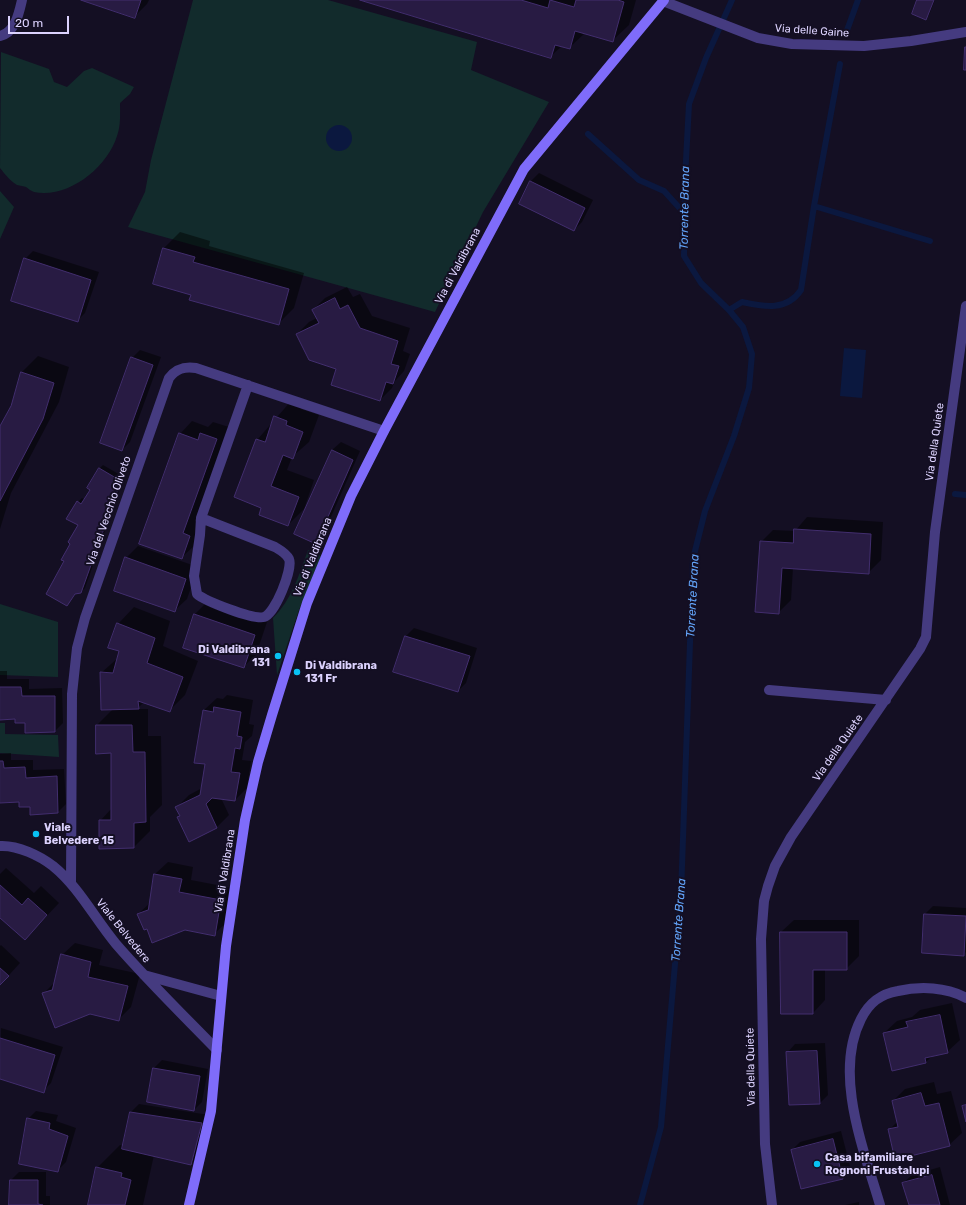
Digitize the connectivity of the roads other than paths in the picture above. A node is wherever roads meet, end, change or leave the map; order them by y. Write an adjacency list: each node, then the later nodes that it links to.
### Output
1 (22, 0): 4 (street)
2 (664, 0): 3 (street, Via delle Gaine); 7 (street, Via di Valdibrana)
3 (966, 32)
4 (0, 36)
5 (966, 306): 10 (street, Via della Quiete)
6 (248, 385): 7 (street, Via del Vecchio Oliveto); 8 (street); 12 (street, Via del Vecchio Oliveto)
7 (384, 431): 14 (street, Via di Valdibrana)
8 (201, 518): 8 (street)
9 (769, 690): 10 (street)
10 (886, 700): 18 (street, Via della Quiete)
11 (0, 846): 12 (street, Viale Belvedere)
12 (71, 883): 13 (street, Viale Belvedere)
13 (144, 975): 14 (street); 16 (street, Viale Belvedere)
14 (221, 996): 16 (street, Via di Valdibrana)
15 (966, 998): 19 (street)
16 (217, 1050): 17 (street, Via di Valdibrana)
17 (189, 1205)
18 (772, 1205)
19 (880, 1205)

